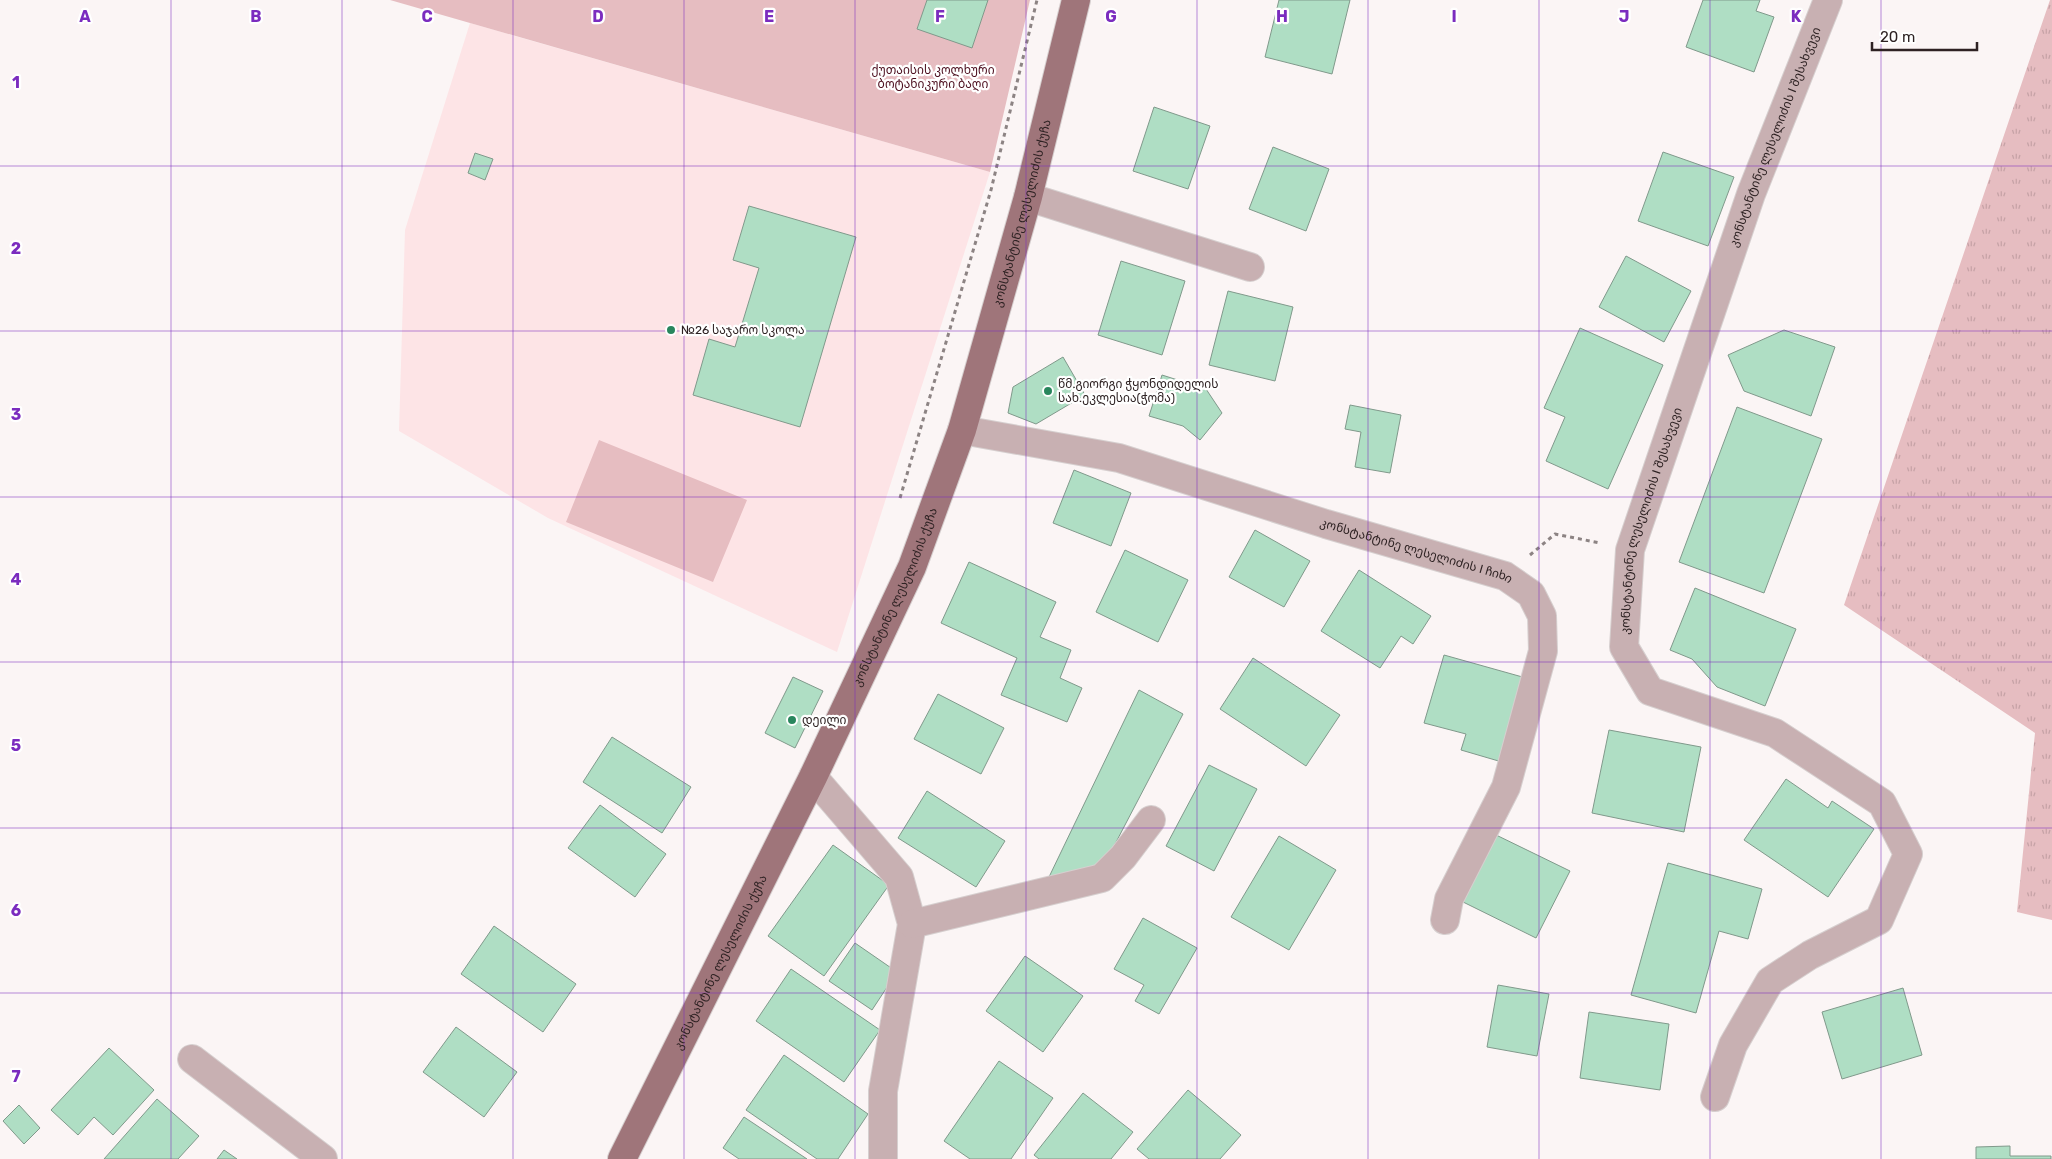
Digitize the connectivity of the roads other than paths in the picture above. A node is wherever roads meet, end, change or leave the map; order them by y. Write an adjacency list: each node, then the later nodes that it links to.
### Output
1 (1076, 0): 3 (main road, კონსტანტინე ლესელიძის ქუჩა)
2 (1828, 0): 11 (street, კონსტანტინე ლესელიძის I შესახვევი)
3 (1028, 197): 4 (street); 5 (main road, კონსტანტინე ლესელიძის ქუჩა)
4 (1250, 267)
5 (962, 430): 6 (main road, კონსტანტინე ლესელიძის ქუჩა); 8 (street, კონსტანტინე ლესელიძის I ჩიხი)
6 (812, 777): 9 (street); 13 (main road, კონსტანტინე ლესელიძის ქუჩა)
7 (1151, 820): 9 (street)
8 (1445, 920)
9 (912, 924): 14 (street)
10 (192, 1059): 12 (street)
11 (1715, 1098)
12 (323, 1159)
13 (622, 1159)
14 (883, 1159)

